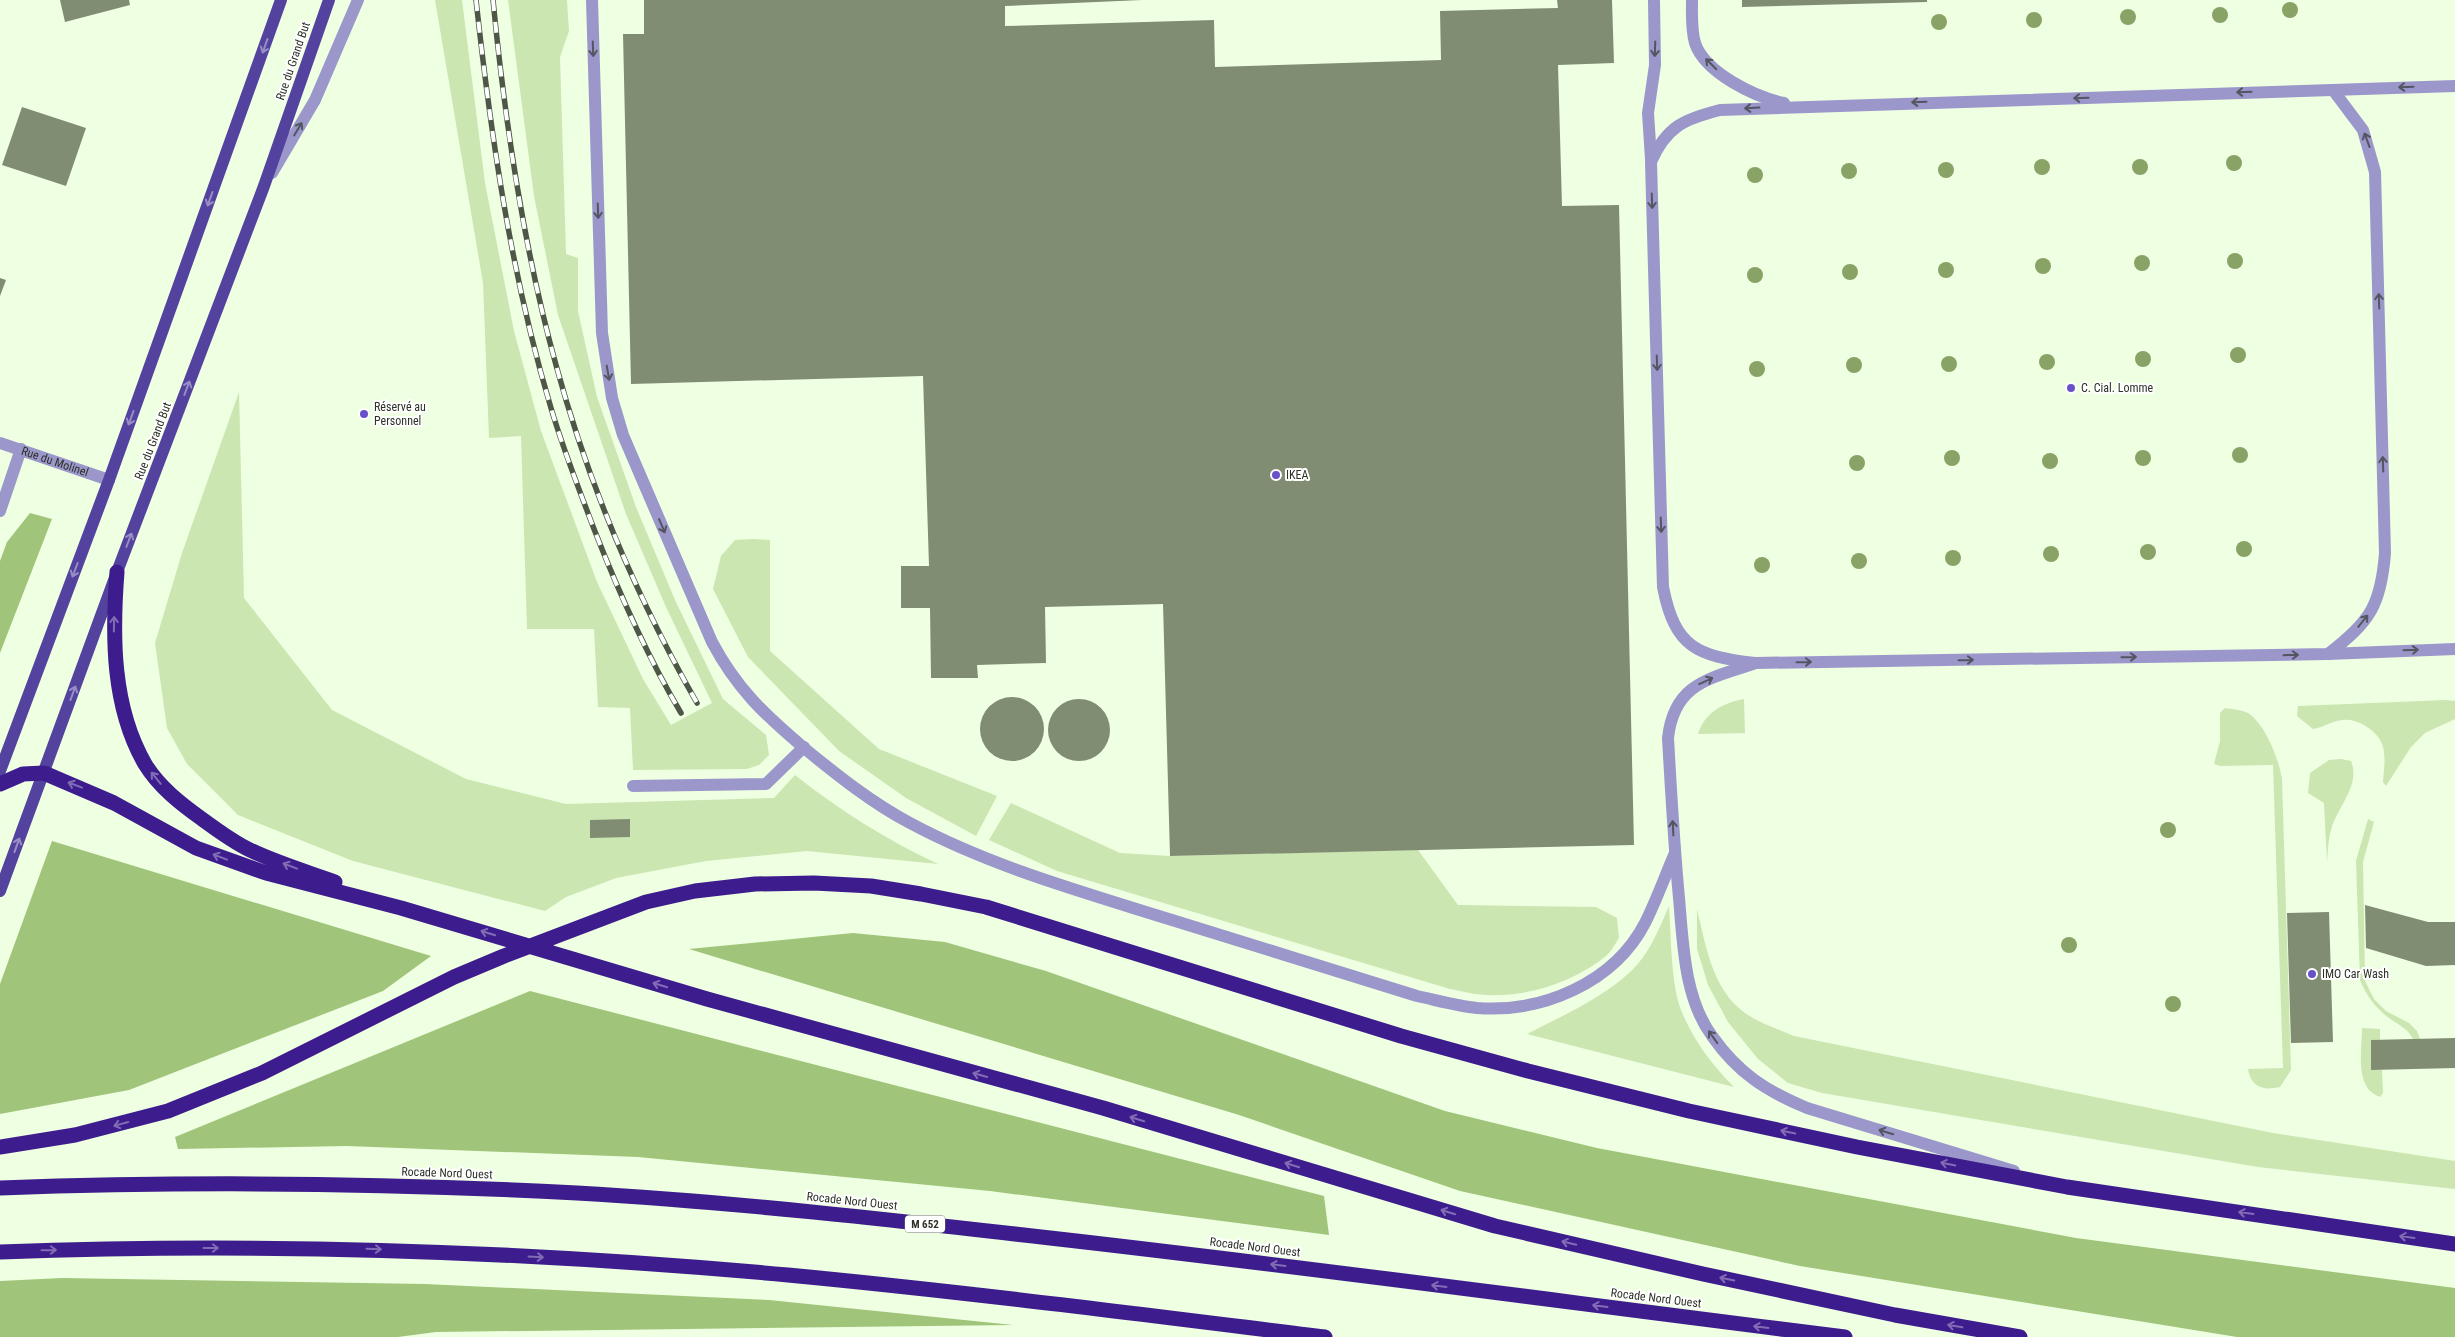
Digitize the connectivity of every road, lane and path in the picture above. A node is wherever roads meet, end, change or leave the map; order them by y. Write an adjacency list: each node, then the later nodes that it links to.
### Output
1 (281, 0): 14 (main road, one-way to 14)
2 (329, 0): 11 (main road, Rue du Grand But)
3 (358, 0): 11 (street, one-way to 3)
4 (592, 0): 20 (street, one-way to 20)
5 (1654, 0): 10 (street, one-way to 10)
6 (1692, 0): 9 (street, one-way to 6)
7 (2455, 86): 8 (street, one-way to 8)
8 (2332, 90): 9 (street, one-way to 9); 18 (street, one-way to 8)
9 (1801, 106): 10 (street, one-way to 10)
10 (1651, 162): 19 (street, one-way to 19)
11 (264, 186): 16 (main road, Rue du Grand But, one-way to 11)
12 (0, 443): 13 (street, Rue du Molinel)
13 (21, 449): 14 (street, Rue du Molinel); 15 (street)
14 (109, 480): 21 (main road, one-way to 21)
15 (0, 511)
16 (117, 572): 22 (main road, Rue du Grand But, one-way to 16); 27 (highway, one-way to 16)
17 (2455, 648): 18 (street, one-way to 17)
18 (2328, 654): 19 (street, one-way to 18)
19 (1755, 663): 25 (street, one-way to 19)
20 (804, 747): 24 (street); 25 (street)
21 (0, 771)
22 (44, 773): 23 (highway); 26 (main road, Rue du Grand But, one-way to 22); 27 (highway, one-way to 22)
23 (0, 784)
24 (633, 786)
25 (1675, 853): 29 (street, one-way to 25)
26 (0, 891)
27 (402, 908): 35 (highway, one-way to 27)
28 (0, 1147): 29 (highway, one-way to 28)
29 (2067, 1187): 31 (highway, one-way to 29)
30 (0, 1188): 34 (highway, Rocade Nord Ouest / M 652, one-way to 30)
31 (2455, 1244)
32 (0, 1252): 33 (highway, one-way to 33)
33 (1325, 1337)
34 (1844, 1337)
35 (2020, 1337)

